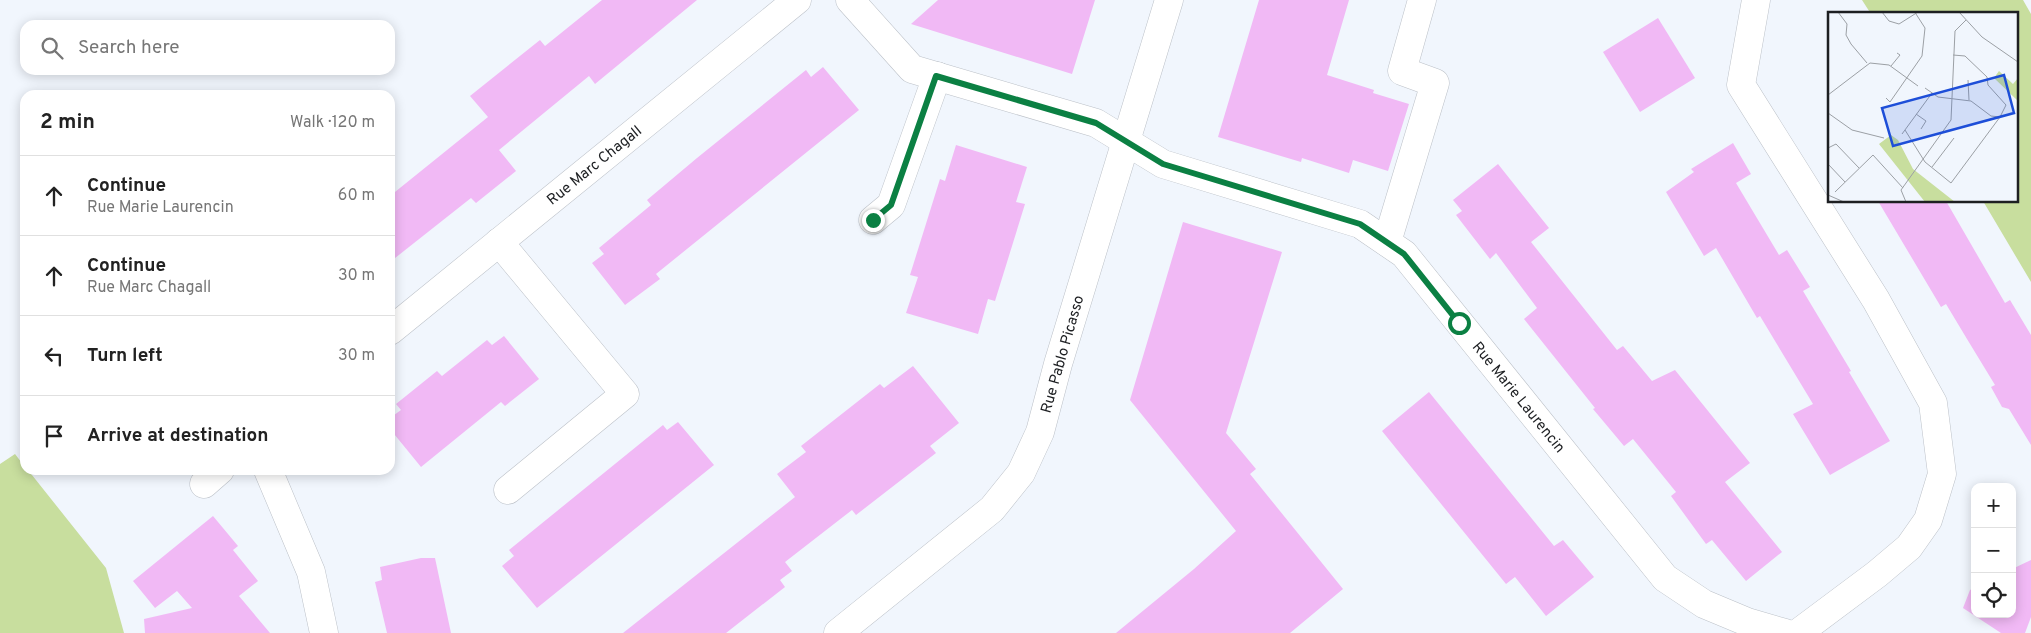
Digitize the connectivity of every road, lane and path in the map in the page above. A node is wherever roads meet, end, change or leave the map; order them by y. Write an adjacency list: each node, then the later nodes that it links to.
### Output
1 (797, 0): 9 (street, Rue Marc Chagall)
2 (850, 0): 6 (street)
3 (1169, 0): 7 (street, Rue Pablo Picasso)
4 (1422, 0): 10 (street)
5 (1756, 0): 17 (street)
6 (936, 76): 7 (street); 8 (street)
7 (1127, 142): 10 (street, Rue Marie Laurencin); 15 (street, Rue Pablo Picasso)
8 (873, 220)
9 (499, 242): 11 (street, Rue Marc Chagall); 13 (street)
10 (1387, 242): 16 (street, Rue Marie Laurencin)
11 (395, 327)
12 (270, 475): 14 (street)
13 (508, 490)
14 (324, 633)
15 (838, 633)
16 (1785, 633)
17 (1798, 633)

